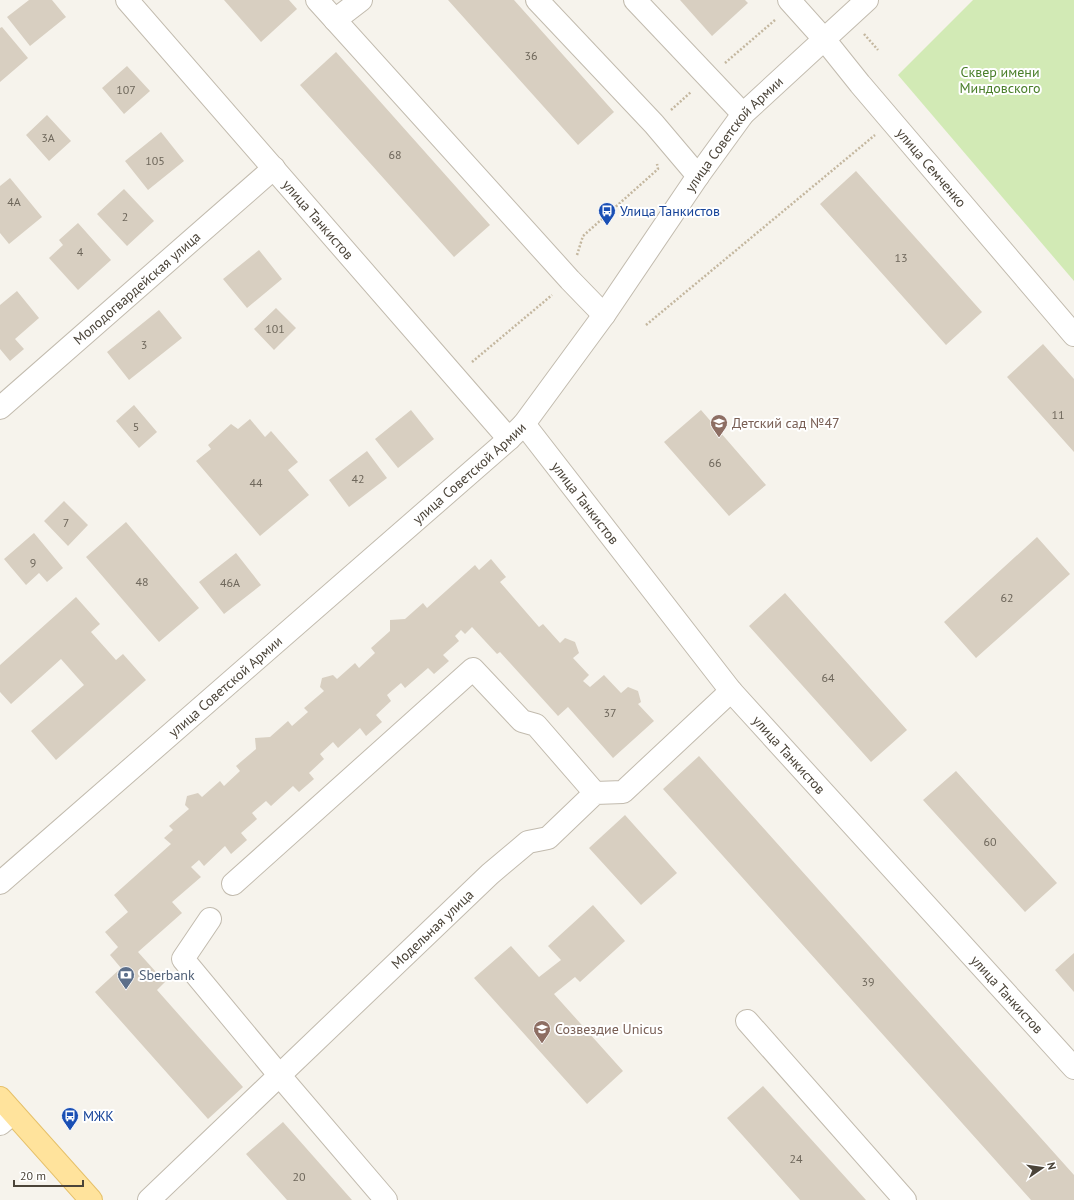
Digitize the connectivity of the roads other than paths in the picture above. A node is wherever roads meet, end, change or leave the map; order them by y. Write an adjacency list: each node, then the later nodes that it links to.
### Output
1 (127, 0): 11 (street, улица Танкистов)
2 (317, 0): 8 (street)
3 (361, 0): 8 (street)
4 (537, 0): 12 (street)
5 (635, 0): 10 (street)
6 (789, 0): 9 (street, улица Семченко)
7 (867, 0): 9 (street, улица Советской Армии)
8 (335, 20): 13 (street)
9 (824, 39): 10 (street, улица Советской Армии); 14 (street, улица Семченко)
10 (743, 114): 12 (street, улица Советской Армии)
11 (274, 168): 15 (street, Молодогвардейская улица); 17 (street, улица Танкистов)
12 (698, 176): 13 (street, улица Советской Армии)
13 (604, 315): 16 (street, улица Советской Армии)
14 (1074, 335)
15 (0, 408)
16 (524, 424): 17 (street, улица Советской Армии); 18 (street, улица Танкистов)
17 (509, 439): 20 (street, улица Советской Армии)
18 (731, 691): 19 (street); 24 (street, улица Танкистов)
19 (595, 793): 21 (street); 25 (street, Модельная улица)
20 (0, 883)
21 (233, 884)
22 (210, 919): 25 (street)
23 (747, 1021): 30 (street)
24 (1074, 1068)
25 (280, 1076): 28 (street, Модельная улица); 29 (street)
26 (4, 1112): 27 (main road)
27 (91, 1200)
28 (149, 1200)
29 (386, 1200)
30 (905, 1200)

